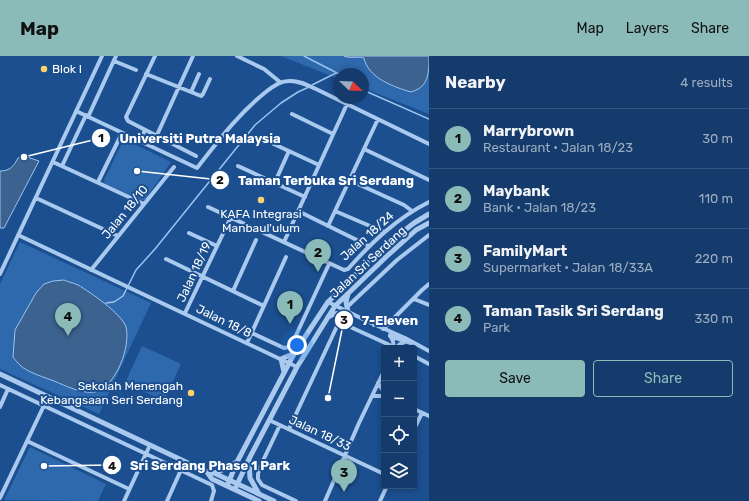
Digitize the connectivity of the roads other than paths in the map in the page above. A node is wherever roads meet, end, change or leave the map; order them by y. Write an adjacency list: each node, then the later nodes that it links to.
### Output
1 (102, 56): 16 (street)
2 (116, 56): 6 (street)
3 (155, 56): 8 (street)
4 (193, 56): 12 (street)
5 (238, 56): 11 (street)
6 (114, 61): 7 (street); 18 (street)
7 (136, 70)
8 (146, 74): 12 (street); 20 (street)
9 (199, 74): 13 (street)
10 (210, 78): 13 (street)
11 (280, 82): 14 (street); 25 (street)
12 (178, 88): 13 (street); 23 (street)
13 (191, 92)
14 (333, 97)
15 (347, 104): 19 (street); 22 (street)
16 (76, 111): 18 (street); 30 (street)
17 (292, 114): 22 (street)
18 (87, 116): 21 (street); 32 (street)
19 (378, 119): 26 (street); 27 (street)
20 (145, 130): 23 (street); 25 (street)
21 (122, 132): 25 (street); 37 (street)
22 (333, 134): 31 (street)
23 (157, 135): 29 (street)
24 (263, 140): 28 (street)
25 (140, 141)
26 (429, 144)
27 (364, 149): 35 (street); 36 (street)
28 (289, 151): 31 (street); 38 (street)
29 (196, 156)
30 (53, 162): 32 (street); 40 (street)
31 (319, 165): 39 (street)
32 (62, 166): 37 (street)
33 (238, 166): 38 (street)
34 (174, 167): 42 (street, Jalan 18/10)
35 (349, 180): 45 (street); 46 (street)
36 (429, 180)
37 (98, 182): 42 (street)
38 (275, 182): 39 (street)
39 (305, 196): 44 (street)
40 (36, 198): 53 (street); 55 (street)
41 (429, 202): 46 (street, Jalan 18/24)
42 (144, 204): 55 (street, Jalan 18/10)
43 (208, 207): 48 (street, Jalan 18/24)
44 (298, 211): 50 (street); 57 (street)
45 (335, 211): 50 (street); 51 (street)
46 (412, 211): 51 (street, Jalan 18/24)
47 (429, 214): 70 (street, Jalan Sri Serdang)
48 (231, 217): 57 (street, Jalan 18/24); 58 (street, Jalan 18/19)
49 (429, 223): 68 (street, Jalan Sri Serdang)
50 (328, 226): 59 (street)
51 (384, 232): 59 (street, Jalan 18/24)
52 (189, 233): 58 (street)
53 (18, 235): 63 (street, Jalan 18/8); 64 (street)
54 (429, 235): 74 (street)
55 (118, 236): 63 (street, Jalan 18/10)
56 (256, 240): 67 (street)
57 (284, 242): 62 (street, Jalan 18/24)
58 (217, 246): 65 (street, Jalan 18/19)
59 (369, 246): 62 (street, Jalan 18/24)
60 (286, 257): 71 (street)
61 (166, 259): 65 (street)
62 (329, 264): 81 (street)
63 (91, 270): 75 (street, Jalan 18/8)
64 (0, 274)
65 (202, 277): 67 (street); 75 (street, Jalan 18/19)
66 (429, 284): 69 (street)
67 (233, 291): 71 (street)
68 (348, 293): 72 (street, Jalan Sri Serdang); 74 (street)
69 (414, 299): 73 (street); 77 (street)
70 (328, 302): 72 (street); 91 (street, Jalan Sri Serdang)
71 (264, 306): 81 (street)
72 (335, 306): 74 (street); 76 (street, Jalan Sri Serdang)
73 (429, 306)
74 (347, 310): 76 (street); 78 (street)
75 (185, 313): 85 (street, Jalan 18/8)
76 (328, 317): 96 (street, Jalan Sri Serdang)
77 (390, 322): 78 (street); 79 (street); 82 (street)
78 (374, 325): 79 (street)
79 (383, 329): 80 (street)
80 (388, 331): 82 (street); 83 (street)
81 (252, 333): 85 (street)
82 (397, 334): 86 (street)
83 (390, 336): 84 (street); 88 (street)
84 (405, 342): 86 (street); 89 (street)
85 (247, 343): 93 (street, Jalan 18/8)
86 (414, 343): 90 (street)
87 (388, 345): 115 (street)
88 (393, 345)
89 (398, 345)
90 (429, 351)
91 (295, 352): 93 (street); 94 (street, Jalan Sri Serdang)
92 (417, 358): 95 (street)
93 (281, 359): 94 (street, Jalan 18/8); 97 (street)
94 (290, 363): 96 (street, Jalan 18/8); 97 (street, Jalan Sri Serdang)
95 (429, 364)
96 (297, 367): 112 (street, Jalan Sri Serdang)
97 (284, 373): 121 (street, Jalan Sri Serdang)
98 (0, 374): 106 (street)
99 (381, 377): 100 (street)
100 (378, 383): 102 (street); 104 (street)
101 (0, 385): 103 (street)
102 (381, 388)
103 (8, 389): 107 (street); 108 (street)
104 (372, 396): 105 (street); 119 (street)
105 (381, 396)
106 (48, 397): 107 (street); 117 (street)
107 (44, 406): 116 (street); 118 (street)
108 (0, 407)
109 (417, 410): 110 (street)
110 (422, 413): 111 (street); 113 (street)
111 (429, 416)
112 (269, 420): 114 (street, Jalan 18/33); 120 (street, Jalan Sri Serdang)
113 (417, 423)
114 (280, 425): 115 (street, Jalan 18/33); 139 (street)
115 (289, 429): 119 (street, Jalan 18/33)
116 (27, 442): 129 (street); 133 (street)
117 (150, 445): 118 (street); 123 (street)
118 (146, 453): 122 (street); 129 (street)
119 (344, 455): 125 (street, Jalan 18/33); 140 (street)
120 (249, 459): 127 (street, Jalan Sri Serdang); 132 (street)
121 (237, 462): 124 (street); 126 (street, Jalan Sri Serdang)
122 (180, 470): 135 (street); 136 (street)
123 (207, 472): 124 (street); 128 (street)
124 (214, 473): 126 (street)
125 (381, 473)
126 (229, 480): 127 (street); 128 (street, Jalan Sri Serdang)
127 (237, 484): 130 (street, Jalan Sri Serdang); 132 (street)
128 (227, 486): 130 (street)
129 (129, 489): 134 (street)
130 (234, 489): 137 (street)
131 (386, 489): 141 (street)
132 (259, 494): 138 (street)
133 (0, 498)
134 (124, 501)
135 (167, 501)
136 (211, 501)
137 (259, 501)
138 (274, 501)
139 (296, 501)
140 (325, 501)
141 (380, 501)

